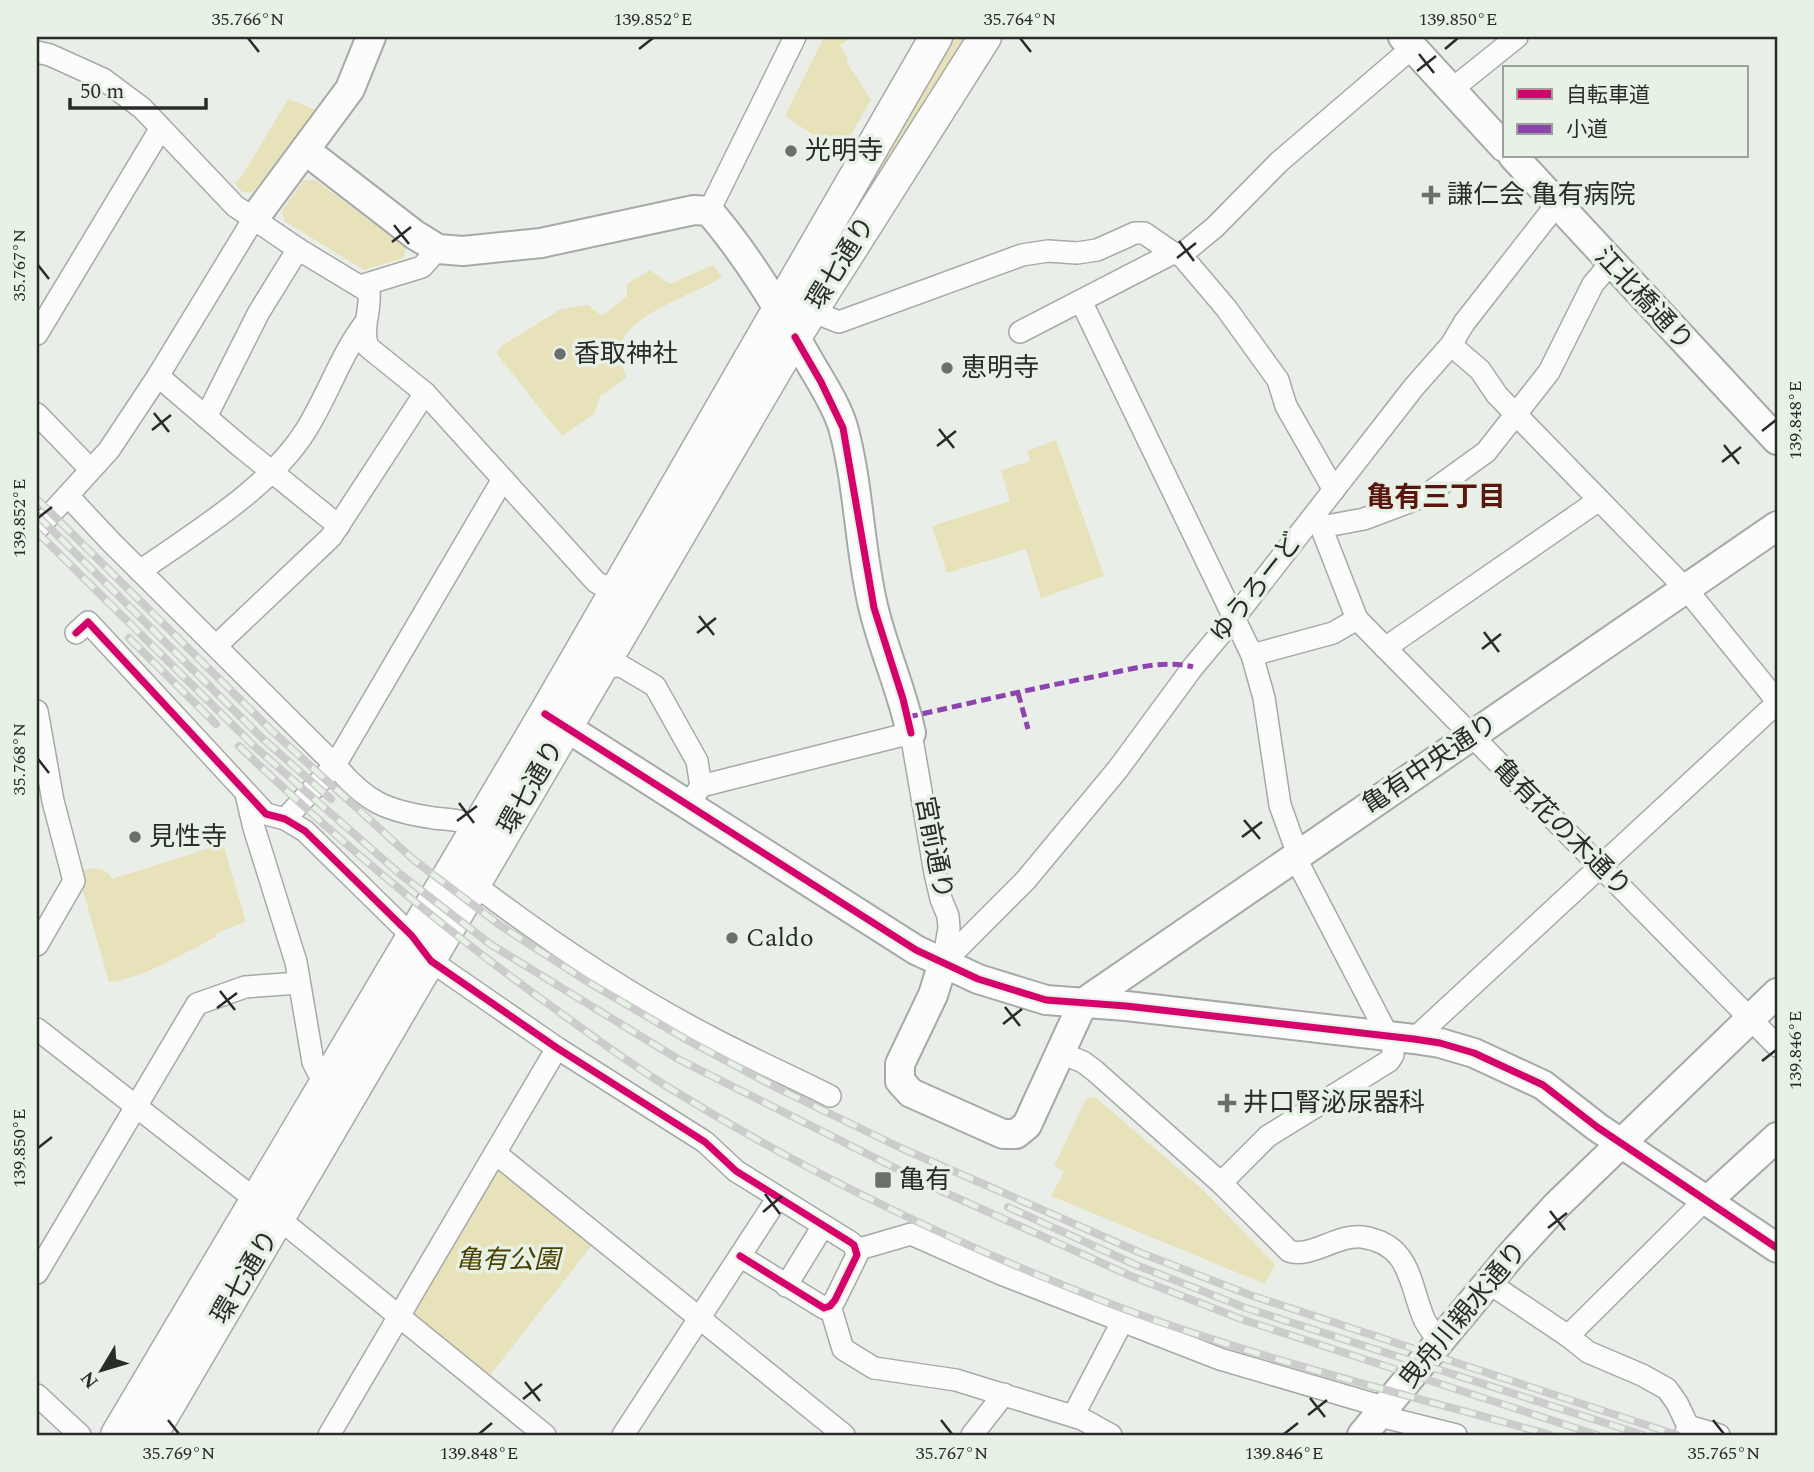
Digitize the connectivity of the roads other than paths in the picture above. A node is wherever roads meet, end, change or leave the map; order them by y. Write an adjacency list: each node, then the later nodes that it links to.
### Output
1 (371, 37): 11 (street)
2 (795, 37): 14 (street)
3 (936, 37): 22 (main road, 環七通り)
4 (985, 37): 24 (main road, 環七通り)
5 (1517, 37): 8 (street)
6 (1408, 42): 8 (street); 18 (street)
7 (37, 52): 9 (street)
8 (1451, 90): 10 (street)
9 (161, 128): 15 (street); 26 (street)
10 (1503, 146)
11 (305, 150): 15 (street); 17 (street)
12 (1515, 158): 13 (street, 江北橋通り)
13 (1558, 204): 19 (street, 江北橋通り); 27 (street, ゆうろーど)
14 (709, 211): 17 (street); 22 (street)
15 (253, 220): 16 (street); 28 (street)
16 (298, 249): 20 (street); 32 (street)
17 (438, 249): 20 (street)
18 (1177, 254): 21 (street); 24 (street); 37 (street)
19 (1611, 263): 31 (street); 33 (street, 江北橋通り)
20 (360, 286): 23 (street)
21 (1081, 301): 25 (street); 47 (street)
22 (779, 309): 24 (street); 46 (main road, 環七通り)
23 (365, 323): 29 (street); 35 (street)
24 (803, 324): 53 (main road, 環七通り); 57 (street)
25 (1020, 332)
26 (37, 334)
27 (1451, 345): 31 (street); 37 (street, ゆうろーど)
28 (158, 376): 32 (street); 34 (street)
29 (425, 393): 36 (street); 41 (street)
30 (37, 414): 34 (street)
31 (1516, 414): 39 (street); 40 (street)
32 (206, 417): 35 (street)
33 (1777, 440)
34 (90, 469): 38 (street)
35 (271, 472): 41 (street); 44 (street)
36 (503, 479): 46 (street); 59 (street)
37 (1334, 490): 40 (street, ゆうろーど)
38 (68, 496): 43 (street); 44 (street)
39 (1599, 500): 45 (street); 51 (street)
40 (1316, 522): 47 (street, ゆうろーど); 48 (street, 亀有花の木通り)
41 (339, 526): 50 (street)
42 (1777, 526): 45 (street, 亀有中央通り)
43 (37, 529)
44 (140, 571): 50 (street)
45 (1688, 590): 54 (street); 58 (street, 亀有中央通り)
46 (614, 592): 56 (main road, 環七通り)
47 (1234, 618): 52 (street); 70 (street, ゆうろーど)
48 (1357, 619): 51 (street, 亀有花の木通り); 52 (street)
49 (76, 633): 60 (street)
50 (216, 646): 59 (street)
51 (1385, 648): 58 (street, 亀有花の木通り)
52 (1252, 655): 64 (street)
53 (601, 667): 56 (main road, 環七通り); 61 (street)
54 (1777, 702): 65 (street)
55 (37, 711): 68 (street)
56 (556, 720): 61 (street); 63 (main road, 環七通り); 66 (main road, 環七通り)
57 (911, 733): 61 (street); 70 (street, 宮前通り)
58 (1471, 736): 64 (street, 亀有中央通り); 65 (street, 亀有花の木通り)
59 (335, 765): 62 (street); 63 (street)
60 (246, 792): 62 (street); 71 (street)
61 (695, 795): 70 (street)
62 (285, 818): 67 (street)
63 (476, 828): 67 (main road, 環七通り)
64 (1296, 856): 73 (street, 亀有中央通り); 76 (street)
65 (1600, 867): 74 (street, 亀有花の木通り); 76 (street)
66 (475, 885): 69 (main road, 環七通り); 81 (street)
67 (412, 936): 69 (street); 80 (main road, 環七通り)
68 (37, 945)
69 (431, 961): 78 (street); 89 (main road, 環七通り)
70 (943, 963): 73 (street); 79 (street)
71 (299, 983): 80 (street); 82 (street)
72 (1777, 992): 74 (street, 曳舟川親水通り)
73 (1083, 1003): 76 (street); 79 (street)
74 (1751, 1019): 77 (street, 亀有花の木通り); 84 (street, 曳舟川親水通り)
75 (37, 1029): 82 (street)
76 (1398, 1038): 84 (street); 86 (street)
77 (1777, 1046)
78 (557, 1048): 85 (street); 87 (street)
79 (1061, 1053): 86 (street)
80 (326, 1082): 89 (main road, 環七通り)
81 (830, 1096)
82 (136, 1107): 89 (street); 94 (street)
83 (1777, 1137): 88 (street)
84 (1620, 1142): 88 (street); 95 (street, 曳舟川親水通り)
85 (495, 1153): 98 (street); 99 (street)
86 (1221, 1183): 102 (street)
87 (778, 1199): 90 (street); 93 (street)
88 (1706, 1201): 91 (street); 101 (street)
89 (268, 1209): 98 (street); 109 (main road, 環七通り); 110 (main road, 環七通り)
90 (823, 1226): 92 (street); 96 (street)
91 (1777, 1248)
92 (856, 1250): 97 (street); 100 (street)
93 (740, 1256): 96 (street); 99 (street)
94 (37, 1273)
95 (1489, 1283): 101 (street); 102 (street, 曳舟川親水通り)
96 (786, 1286): 97 (street)
97 (830, 1306): 103 (street)
98 (398, 1317): 111 (street); 112 (street)
99 (699, 1317): 113 (street); 114 (street)
100 (1122, 1322): 105 (street); 106 (street)
101 (1568, 1336): 107 (street)
102 (1439, 1342): 106 (street, 曳舟川親水通り)
103 (1004, 1394): 105 (street); 115 (street)
104 (37, 1395): 108 (street)
105 (1073, 1416): 116 (street)
106 (1376, 1420): 117 (street)
107 (1686, 1431): 118 (street)
108 (80, 1435)
109 (117, 1435)
110 (151, 1435)
111 (329, 1435)
112 (545, 1435)
113 (623, 1435)
114 (844, 1435)
115 (972, 1435)
116 (1111, 1435)
117 (1456, 1435)
118 (1719, 1435)

